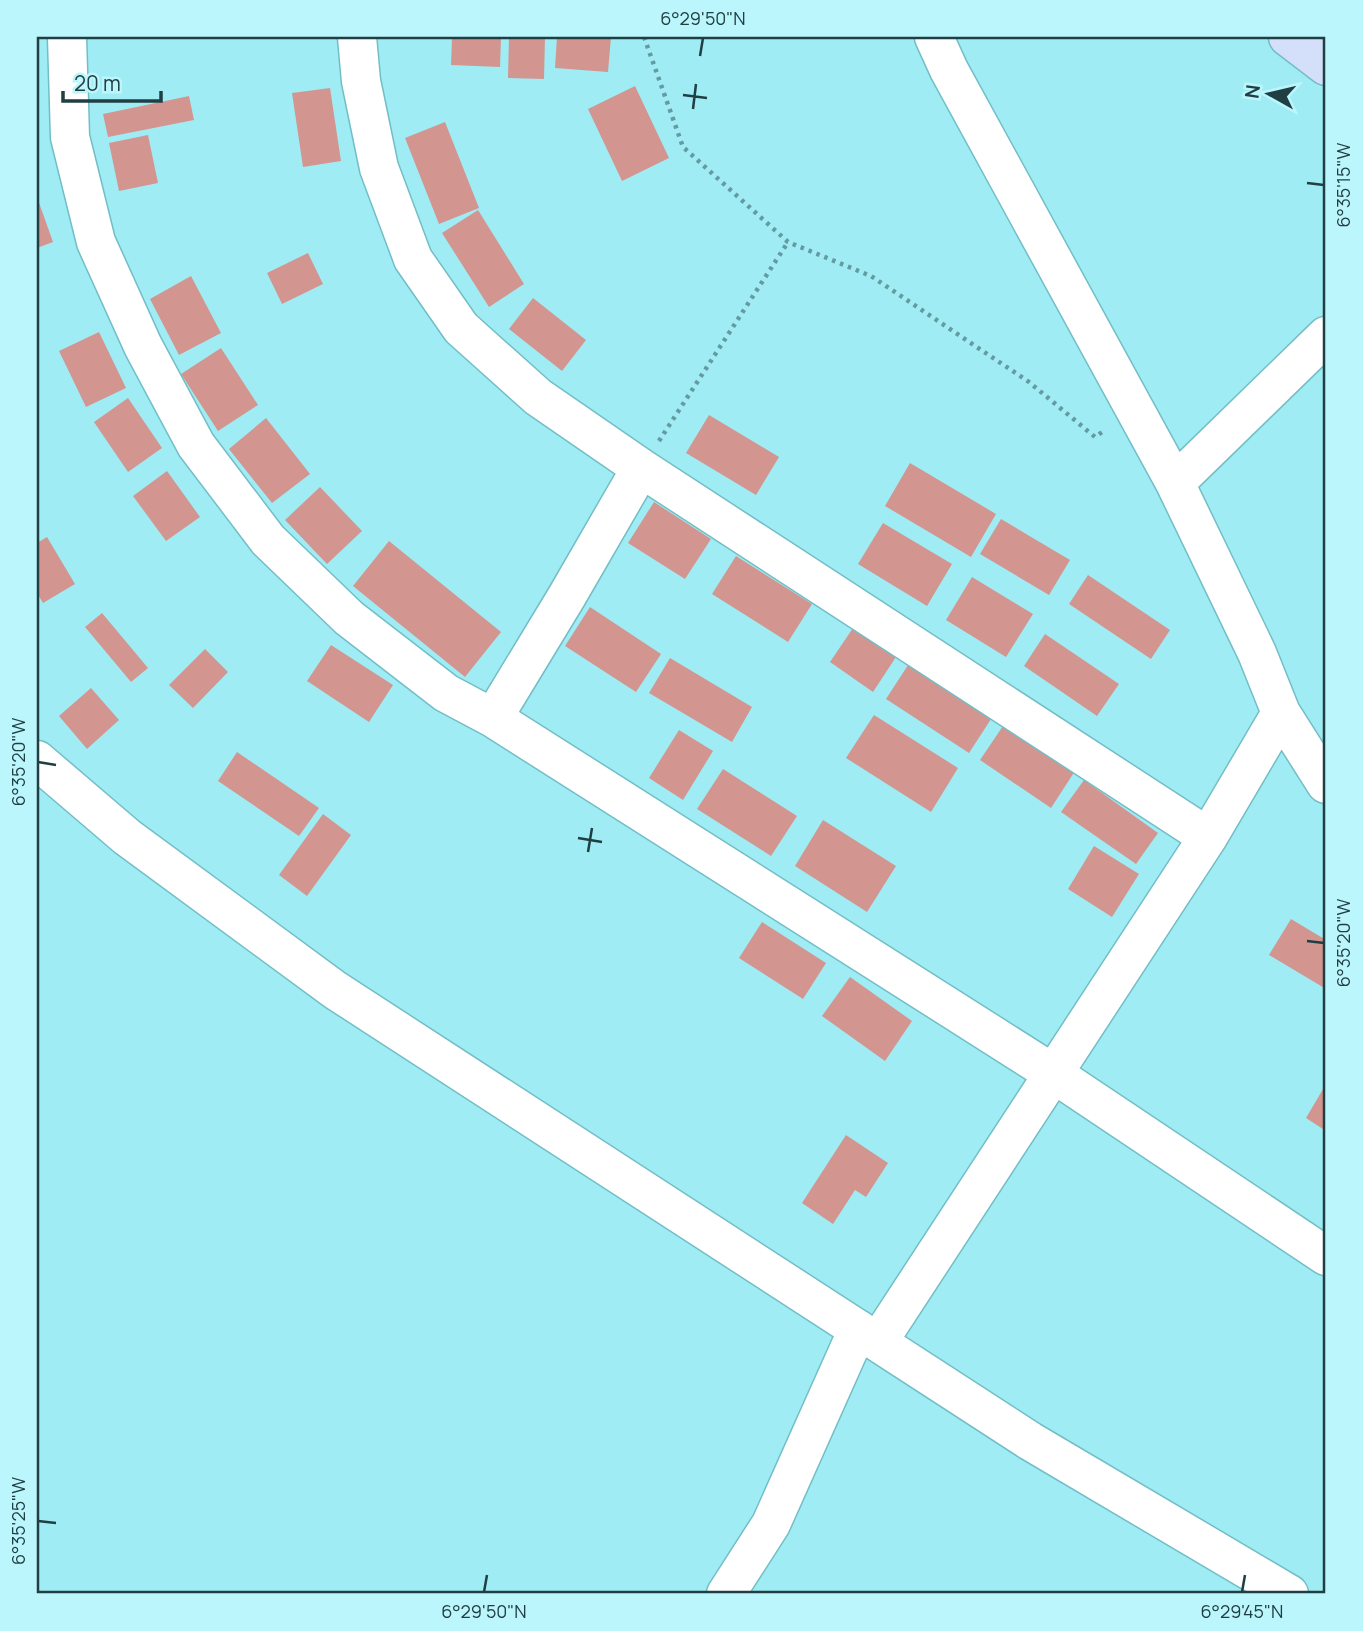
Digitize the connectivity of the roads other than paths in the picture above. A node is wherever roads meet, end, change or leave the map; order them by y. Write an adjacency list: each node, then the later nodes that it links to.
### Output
1 (67, 37): 10 (street)
2 (357, 37): 7 (street)
3 (934, 37): 8 (street)
4 (1290, 38): 5 (street)
5 (1326, 66)
6 (1326, 336): 8 (street)
7 (642, 468): 10 (street); 13 (street)
8 (1175, 483): 9 (street)
9 (1281, 713): 12 (street); 13 (street)
10 (493, 718): 14 (street)
11 (37, 760): 16 (street)
12 (1326, 784)
13 (1208, 837): 14 (street)
14 (1054, 1074): 15 (street); 16 (street)
15 (1326, 1256)
16 (868, 1336): 17 (street); 18 (street)
17 (726, 1594)
18 (1289, 1594)

